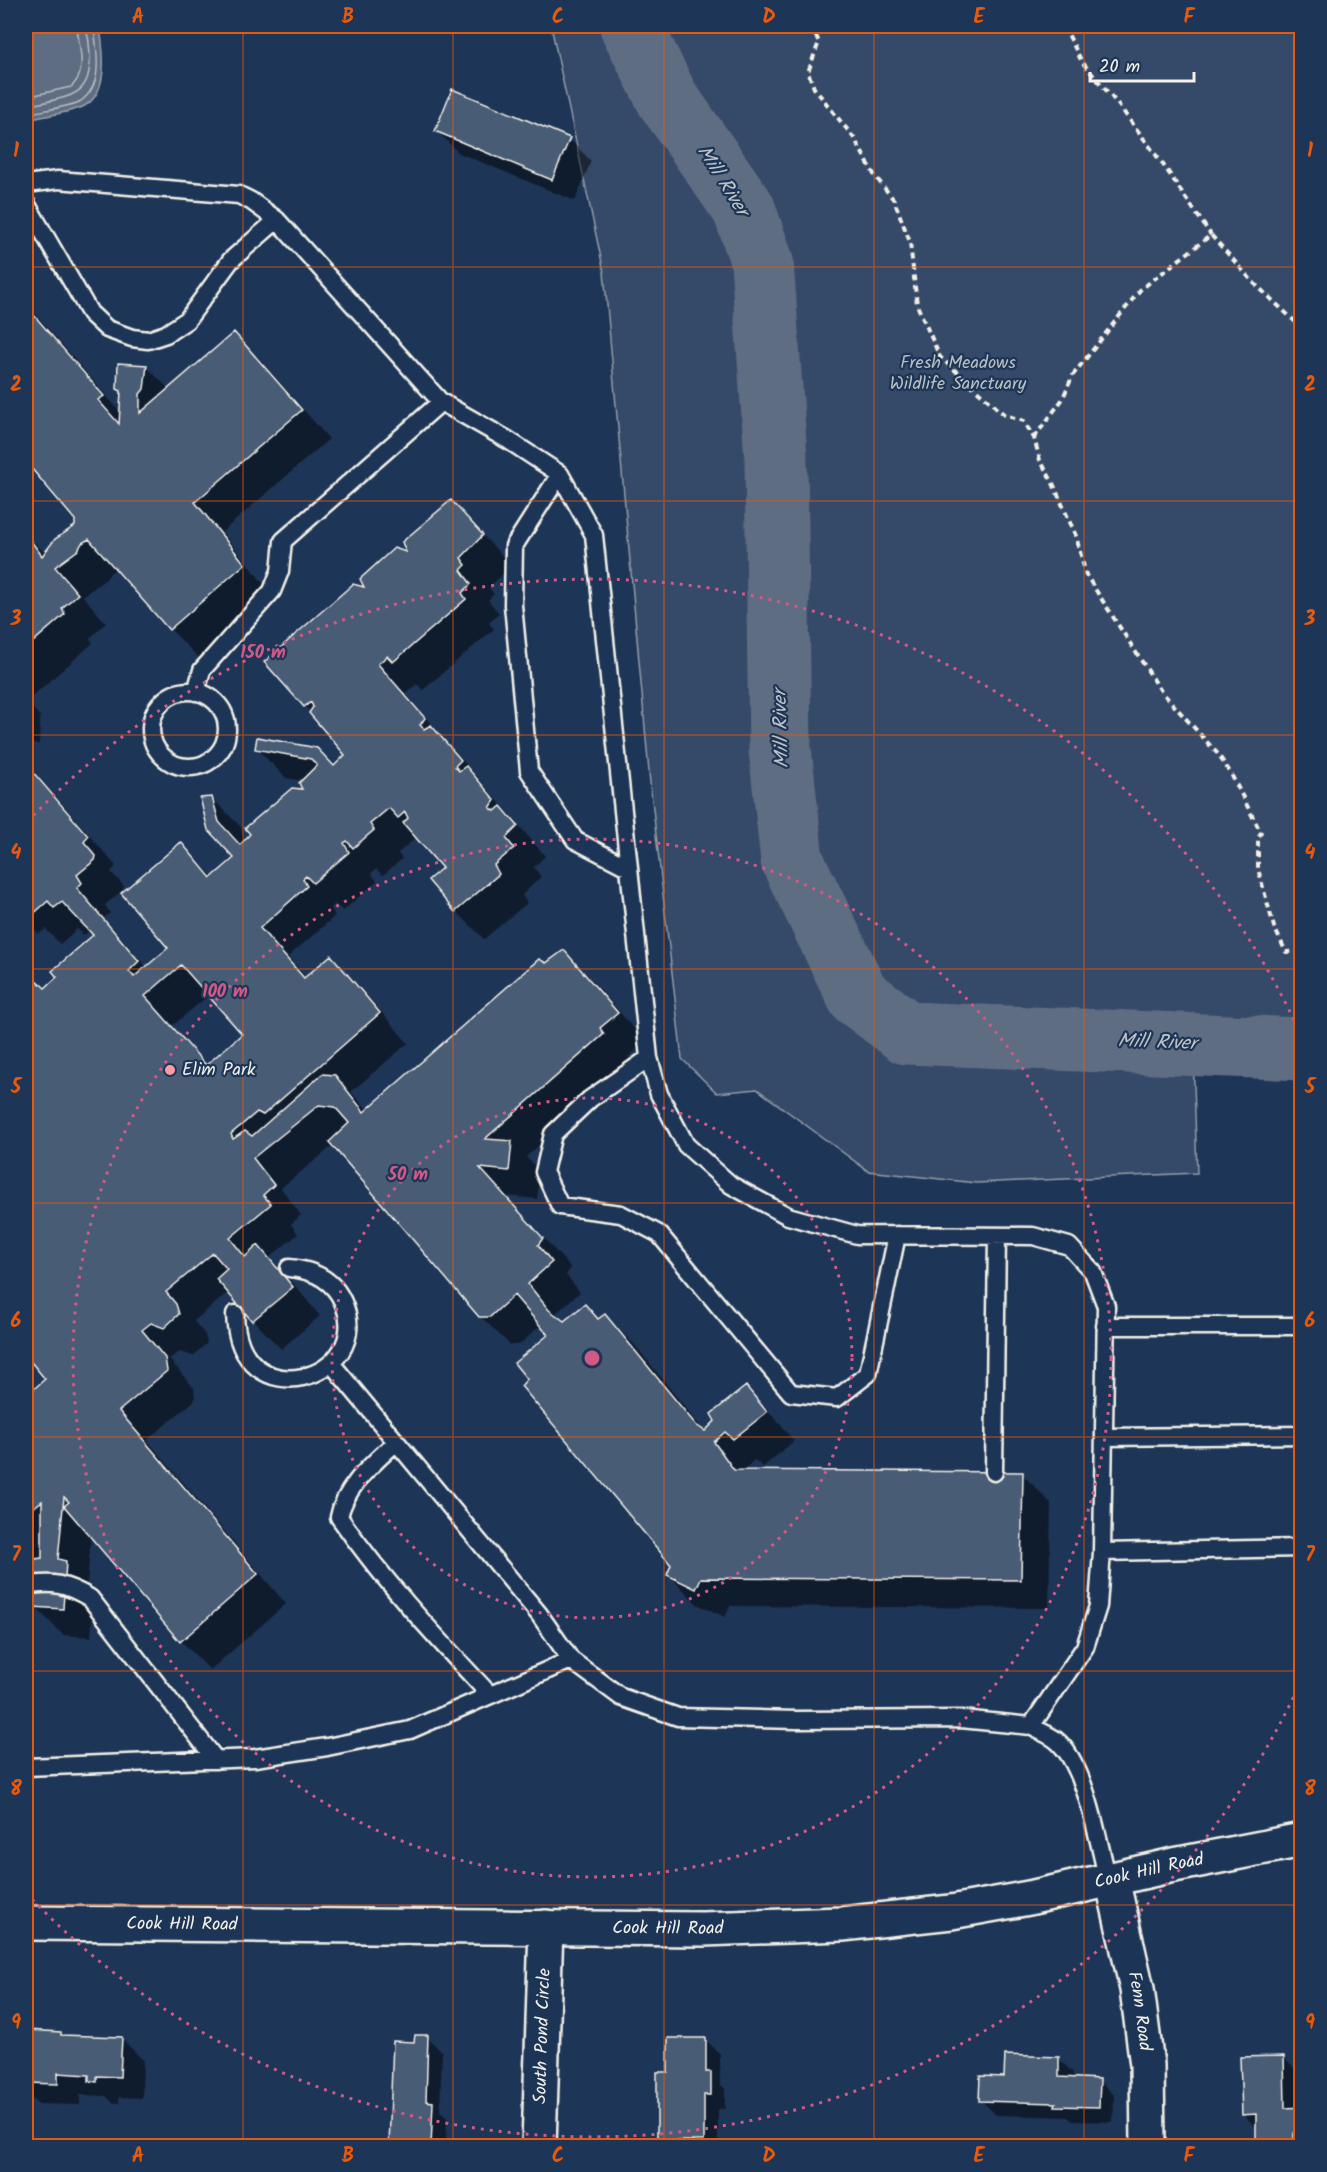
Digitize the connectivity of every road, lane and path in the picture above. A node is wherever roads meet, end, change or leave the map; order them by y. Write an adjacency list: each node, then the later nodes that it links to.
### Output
1 (811, 26): 9 (path)
2 (1064, 26): 6 (path)
3 (26, 184): 5 (lane)
4 (26, 203): 5 (lane)
5 (277, 220): 8 (lane)
6 (1211, 235): 7 (path); 9 (path)
7 (1302, 328)
8 (441, 402): 10 (lane); 11 (lane)
9 (1034, 438): 13 (path)
10 (561, 474): 12 (lane); 12 (lane)
11 (196, 692): 11 (lane)
12 (629, 868): 14 (lane)
13 (1302, 951)
14 (649, 1058): 15 (lane); 15 (lane)
15 (897, 1235): 16 (lane)
16 (997, 1236): 19 (lane); 25 (lane)
17 (289, 1268): 21 (lane)
18 (235, 1314): 21 (lane)
19 (1105, 1326): 20 (lane); 23 (lane)
20 (1302, 1326)
21 (331, 1363): 24 (lane)
22 (1302, 1435): 23 (lane)
23 (1104, 1437): 27 (lane)
24 (396, 1442): 29 (lane); 30 (lane)
25 (994, 1472)
26 (1302, 1548): 27 (lane)
27 (1102, 1552): 31 (lane)
28 (26, 1586): 32 (lane)
29 (571, 1660): 30 (lane); 31 (lane)
30 (490, 1695): 32 (lane)
31 (1031, 1726): 35 (lane)
32 (216, 1760): 33 (lane)
33 (26, 1767)
34 (1302, 1840): 35 (street, Cook Hill Road)
35 (1110, 1879): 37 (street, Cook Hill Road); 39 (street, Fenn Road)
36 (26, 1923): 37 (street, Cook Hill Road)
37 (546, 1928): 38 (street, South Pond Circle)
38 (539, 2146)
39 (1148, 2146)

